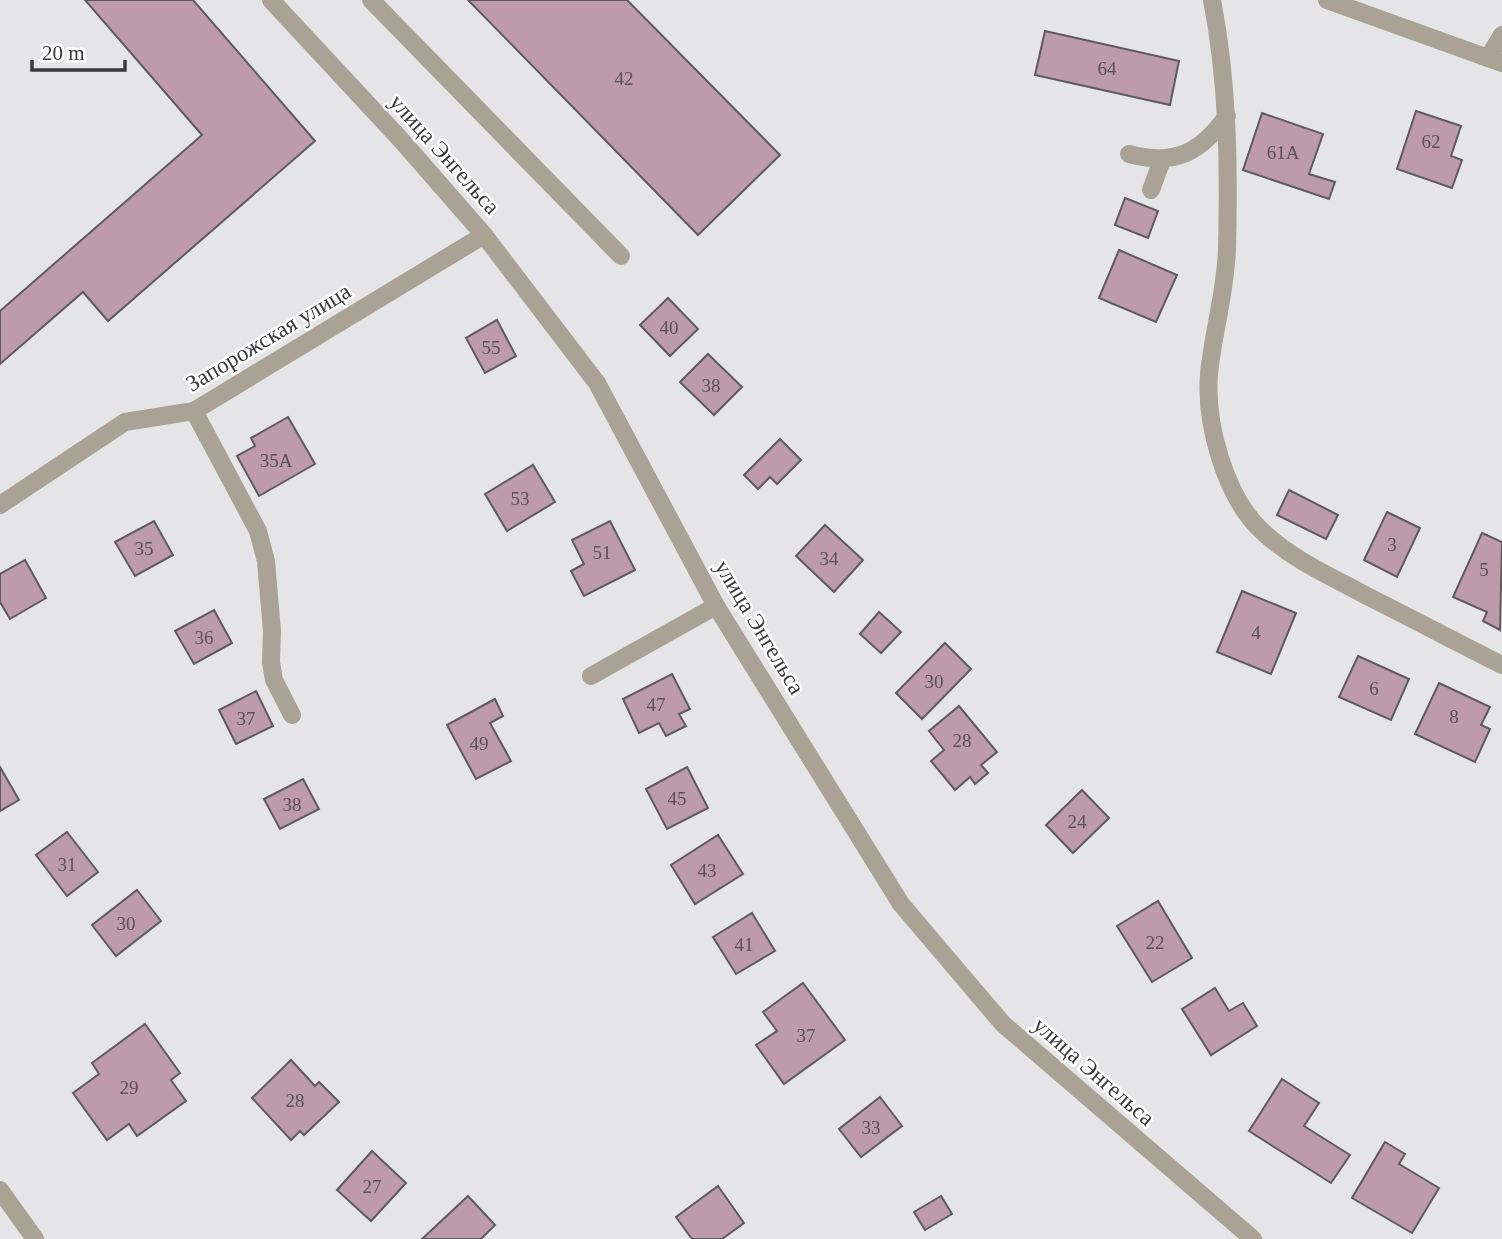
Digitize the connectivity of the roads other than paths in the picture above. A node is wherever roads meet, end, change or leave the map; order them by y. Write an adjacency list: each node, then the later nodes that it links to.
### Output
1 (271, 0): 11 (street, улица Энгельса)
2 (371, 0): 12 (street)
3 (1212, 0): 7 (street)
4 (1327, 0): 6 (street)
5 (1502, 35): 6 (street)
6 (1495, 61)
7 (1227, 116): 9 (street); 16 (street)
8 (1129, 154): 9 (street)
9 (1162, 160): 10 (street)
10 (1151, 190)
11 (484, 235): 13 (street, Запорожская улица); 15 (street, улица Энгельса)
12 (621, 256)
13 (194, 411): 14 (street, Запорожская улица); 18 (street)
14 (0, 505)
15 (716, 606): 17 (street); 21 (street, улица Энгельса)
16 (1502, 665)
17 (591, 676)
18 (292, 715)
19 (0, 1190): 20 (street)
20 (35, 1239)
21 (1253, 1239)

